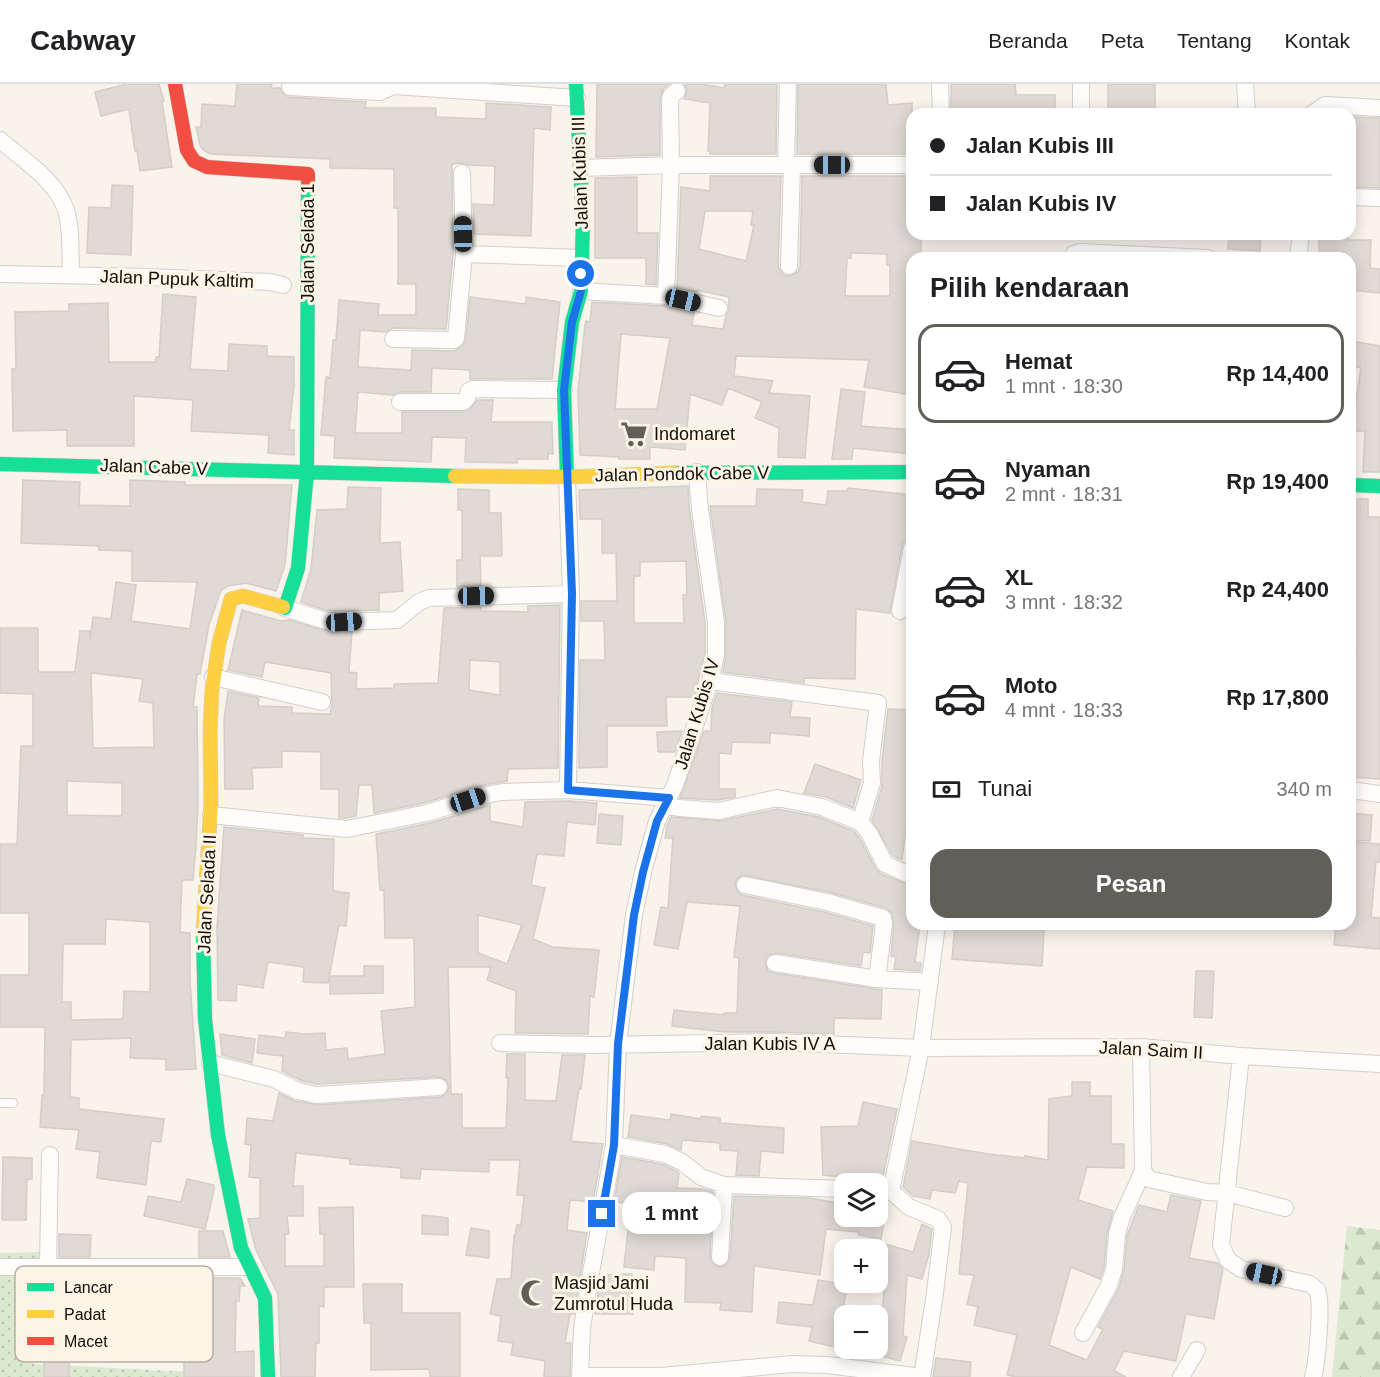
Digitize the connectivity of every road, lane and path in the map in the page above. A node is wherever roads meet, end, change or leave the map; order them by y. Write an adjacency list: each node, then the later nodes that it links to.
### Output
1 (175, 84): 35 (street, Jalan Selada 1)
2 (788, 84): 16 (street)
3 (940, 84): 9 (street)
4 (1081, 84): 10 (street)
5 (1245, 84): 11 (street)
6 (290, 87): 7 (street)
7 (576, 91): 18 (street, Jalan Kubis III)
8 (677, 91): 15 (street)
9 (941, 108)
10 (1081, 108)
11 (1247, 108)
12 (1321, 108): 13 (street)
13 (1380, 108)
14 (0, 140): 26 (street)
15 (671, 165): 16 (street); 18 (street); 29 (street)
16 (789, 165): 17 (street); 24 (street)
17 (906, 165)
18 (581, 168): 23 (street, Jalan Kubis III)
19 (462, 173): 22 (street)
20 (1356, 197): 21 (street)
21 (1380, 198)
22 (464, 254): 23 (street); 31 (street)
23 (581, 258): 28 (street, Jalan Kubis III)
24 (789, 266)
25 (0, 274): 26 (street, Jalan Pupuk Kaltim)
26 (71, 275): 27 (street, Jalan Pupuk Kaltim)
27 (283, 285)
28 (581, 291): 29 (street); 32 (street, Jalan Kubis III)
29 (666, 296): 30 (street)
30 (719, 308)
31 (393, 339)
32 (564, 390): 33 (street); 38 (street, Jalan Kubis III)
33 (400, 402)
34 (0, 464): 35 (street, Jalan Cabe V)
35 (307, 472): 38 (street, Jalan Pondok Cabe V); 43 (street)
36 (697, 472): 37 (street, Jalan Pondok Cabe V); 38 (street, Jalan Pondok Cabe V); 46 (street, Jalan Kubis IV)
37 (906, 472)
38 (567, 477): 42 (street)
39 (1356, 485): 40 (street)
40 (1380, 486)
41 (906, 580): 44 (street)
42 (572, 594): 43 (street); 48 (street)
43 (285, 608): 45 (street, Jalan Selada II)
44 (900, 611)
45 (213, 677): 47 (street); 52 (street, Jalan Selada II)
46 (711, 681): 51 (street, Jalan Kubis IV); 53 (street)
47 (322, 702)
48 (568, 790): 51 (street); 52 (street)
49 (1356, 791): 50 (street)
50 (1380, 794)
51 (667, 802): 53 (street); 61 (street, Jalan Kubis IV)
52 (211, 815): 65 (street, Jalan Selada II)
53 (860, 822): 54 (street)
54 (906, 873)
55 (745, 885): 58 (street)
56 (936, 930): 59 (street)
57 (775, 963): 58 (street)
58 (877, 979): 59 (street)
59 (930, 982): 63 (street)
60 (500, 1043): 61 (street, Jalan Kubis IV A)
61 (618, 1044): 63 (street, Jalan Kubis IV A); 70 (street, Jalan Kubis IV)
62 (1141, 1047): 63 (street, Jalan Saim II); 64 (street, Jalan Saim II); 72 (street)
63 (921, 1048): 73 (street)
64 (1241, 1056): 66 (street, Jalan Saim II); 77 (street)
65 (210, 1063): 67 (street); 84 (street, Jalan Selada II)
66 (1380, 1064)
67 (439, 1087)
68 (0, 1103): 69 (lane)
69 (13, 1103)
70 (614, 1145): 74 (street); 87 (street, Jalan Kubis IV)
71 (50, 1155): 80 (street)
72 (1143, 1171): 77 (street); 85 (street)
73 (888, 1175)
74 (724, 1185): 75 (street); 79 (street)
75 (834, 1189)
76 (888, 1193): 89 (street)
77 (1227, 1193): 78 (street); 91 (street)
78 (1285, 1208)
79 (720, 1257)
80 (48, 1266)
81 (0, 1267): 82 (street)
82 (15, 1267)
83 (213, 1267): 84 (street)
84 (249, 1267): 88 (street, Jalan Selada II)
85 (1083, 1333)
86 (1197, 1350): 90 (street)
87 (580, 1376): 89 (street)
88 (268, 1377)
89 (922, 1377)
90 (1180, 1377)
91 (1313, 1377)

